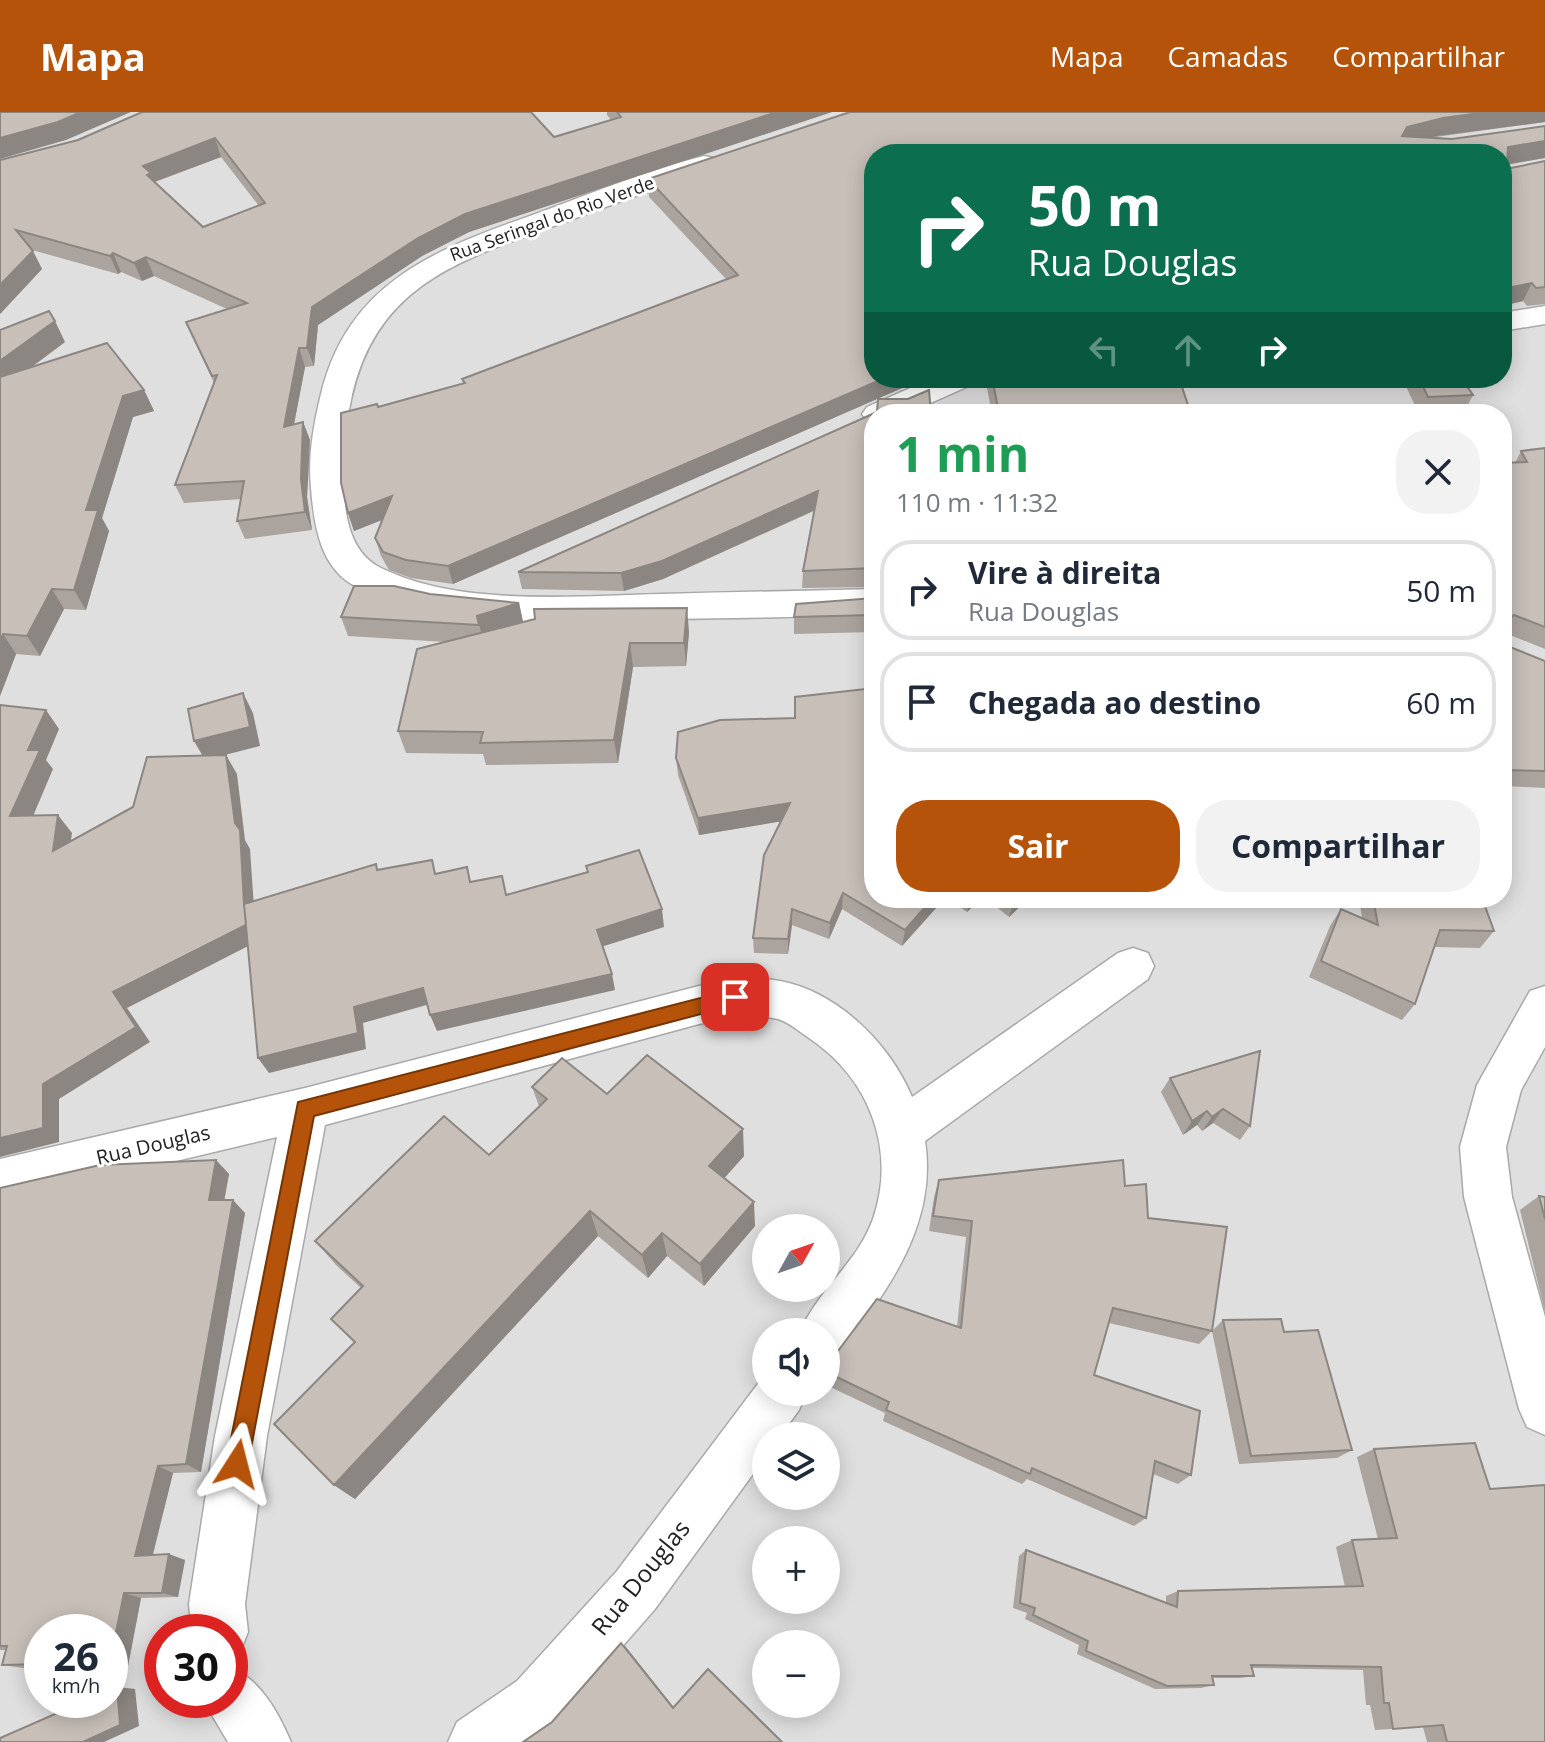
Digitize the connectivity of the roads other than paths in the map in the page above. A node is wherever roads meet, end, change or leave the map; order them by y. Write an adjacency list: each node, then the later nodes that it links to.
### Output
1 (732, 156): 7 (street, Rua Seringal do Rio Verde)
2 (1545, 315): 3 (street)
3 (1512, 320)
4 (938, 388): 5 (street)
5 (902, 404)
6 (513, 576): 7 (street)
7 (455, 602): 8 (street, Rua Seringal do Rio Verde)
8 (864, 602)
9 (1133, 966): 12 (street)
10 (1545, 1005): 16 (street)
11 (305, 1109): 12 (street, Rua Douglas); 13 (street, Rua Douglas); 17 (street)
12 (903, 1130): 14 (street, Rua Douglas)
13 (0, 1181)
14 (835, 1318)
15 (771, 1406): 20 (street, Rua Douglas)
16 (1545, 1409)
17 (218, 1614)
18 (245, 1718): 19 (street)
19 (262, 1742)
20 (477, 1742)

